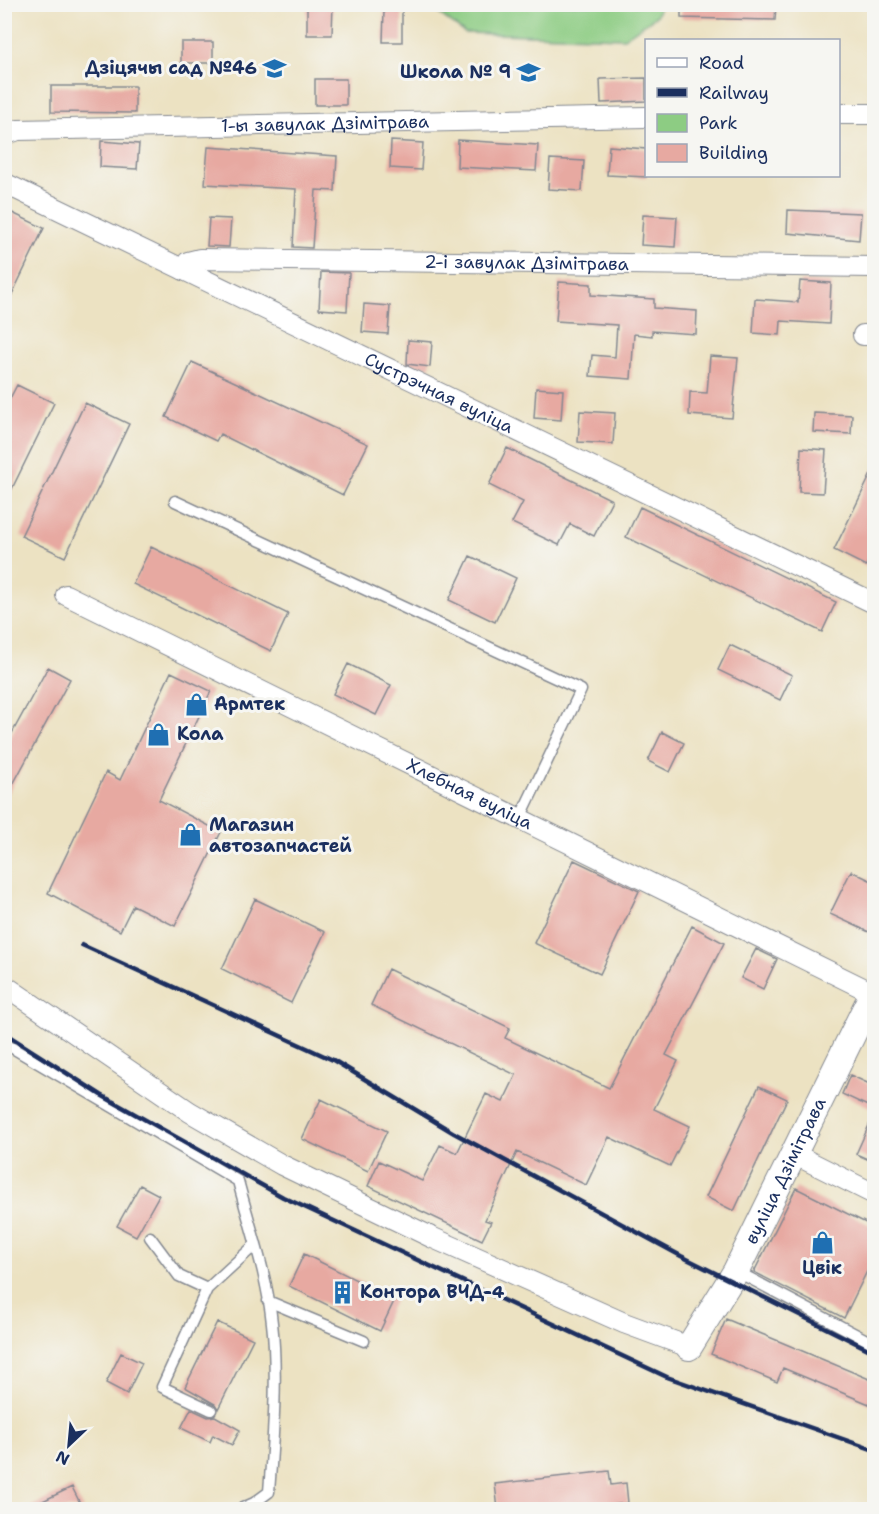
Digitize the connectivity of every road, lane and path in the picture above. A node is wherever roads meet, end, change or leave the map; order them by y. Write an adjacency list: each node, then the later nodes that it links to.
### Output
1 (840, 114): 2 (street)
2 (874, 114)
3 (645, 117): 4 (street, 1-ы завулак Дзімітрава)
4 (4, 135)
5 (4, 183): 7 (street, Сустрэчная вуліца)
6 (874, 267): 7 (street, 2-і завулак Дзімітрава)
7 (184, 270): 10 (street, Сустрэчная вуліца)
8 (176, 501): 11 (lane)
9 (66, 595): 11 (street, Хлебная вуліца)
10 (874, 603)
11 (520, 818): 13 (street, Хлебная вуліца)
12 (4, 985): 24 (street)
13 (874, 992): 15 (street, вуліца Дзімітрава)
14 (4, 1043): 18 (lane)
15 (792, 1153): 16 (street); 19 (street, вуліца Дзімітрава)
16 (874, 1194)
17 (150, 1237): 20 (lane)
18 (256, 1244): 20 (lane); 21 (lane)
19 (736, 1270): 23 (lane); 24 (street, вуліца Дзімітрава)
20 (207, 1289): 25 (lane)
21 (268, 1301): 22 (lane); 26 (lane)
22 (364, 1341)
23 (874, 1344)
24 (689, 1347)
25 (211, 1410)
26 (238, 1509)

